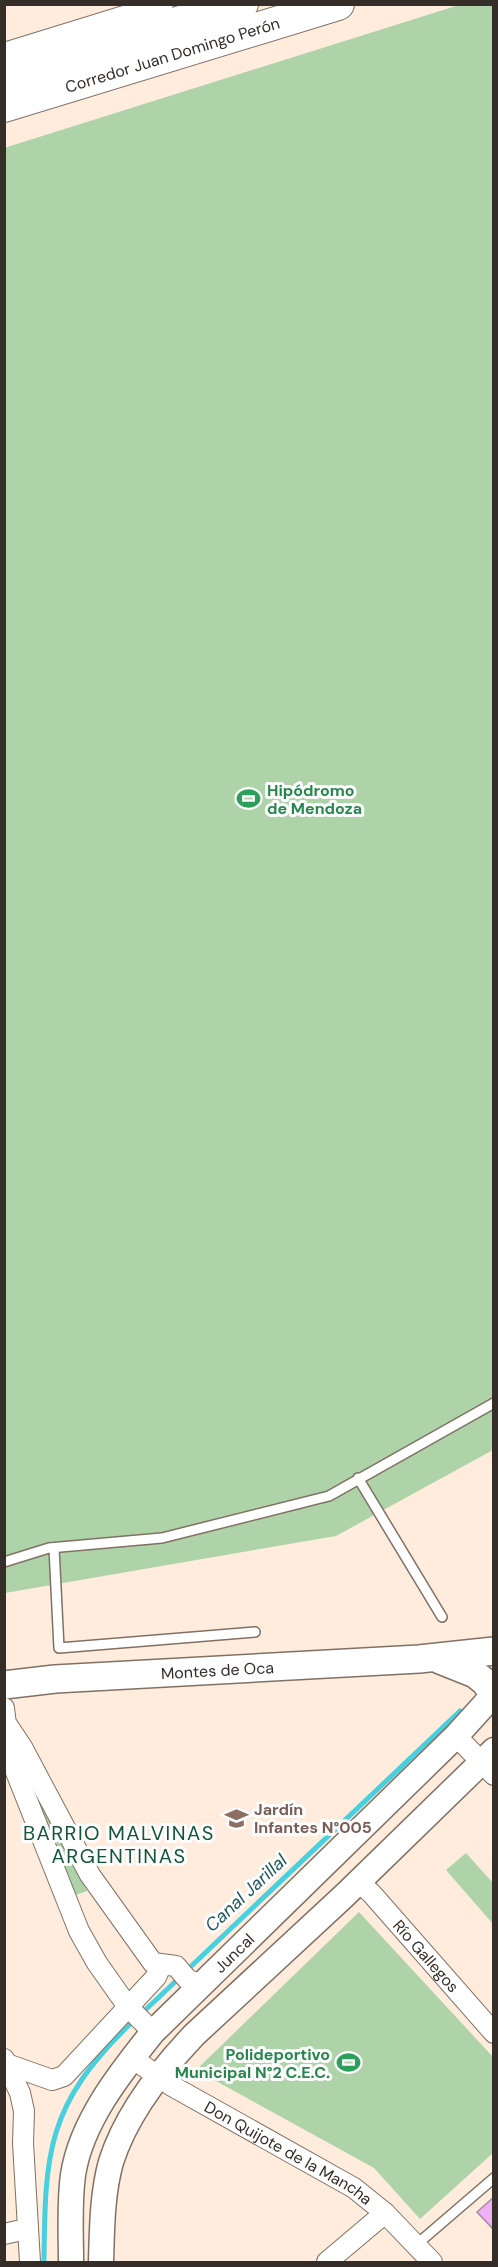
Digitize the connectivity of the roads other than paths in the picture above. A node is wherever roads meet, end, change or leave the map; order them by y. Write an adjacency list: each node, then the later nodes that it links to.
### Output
1 (164, 4): 4 (street)
2 (242, 4): 5 (highway, Corredor Juan Domingo Perón)
3 (338, 4): 6 (highway, Corredor Juan Domingo Perón)
4 (4, 53)
5 (4, 74)
6 (4, 106)
7 (494, 1403): 8 (lane)
8 (358, 1478): 9 (lane); 11 (lane)
9 (54, 1548): 10 (lane); 12 (lane)
10 (4, 1562)
11 (442, 1617)
12 (255, 1632)
13 (494, 1651): 14 (main road, Montes de Oca)
14 (433, 1658): 15 (main road, Montes de Oca); 16 (main road, Montes de Oca)
15 (4, 1685)
16 (493, 1694): 18 (street, Juncal)
17 (5, 1716): 21 (street); 23 (street)
18 (456, 1736): 19 (street); 22 (street, Juncal)
19 (490, 1762): 20 (street, Juncal)
20 (358, 1882): 25 (street, Río Gallegos); 28 (street, Juncal)
21 (161, 1966): 22 (street); 23 (street)
22 (202, 1985): 24 (street, Juncal)
23 (128, 2007): 24 (street); 27 (street)
24 (153, 2032): 26 (street, Juncal)
25 (494, 2033)
26 (132, 2058): 28 (street, Don Quijote de la Mancha); 36 (street, Juncal)
27 (5, 2061): 29 (street)
28 (159, 2077): 31 (street, Don Quijote de la Mancha); 37 (street, Juncal)
29 (14, 2145): 32 (street)
30 (494, 2178): 34 (lane)
31 (385, 2212): 34 (street, Don Quijote de la Mancha); 38 (street)
32 (26, 2229): 33 (street); 35 (street)
33 (4, 2234)
34 (416, 2245): 39 (street, Don Quijote de la Mancha)
35 (30, 2262)
36 (71, 2262)
37 (101, 2262)
38 (327, 2262)
39 (432, 2262)

